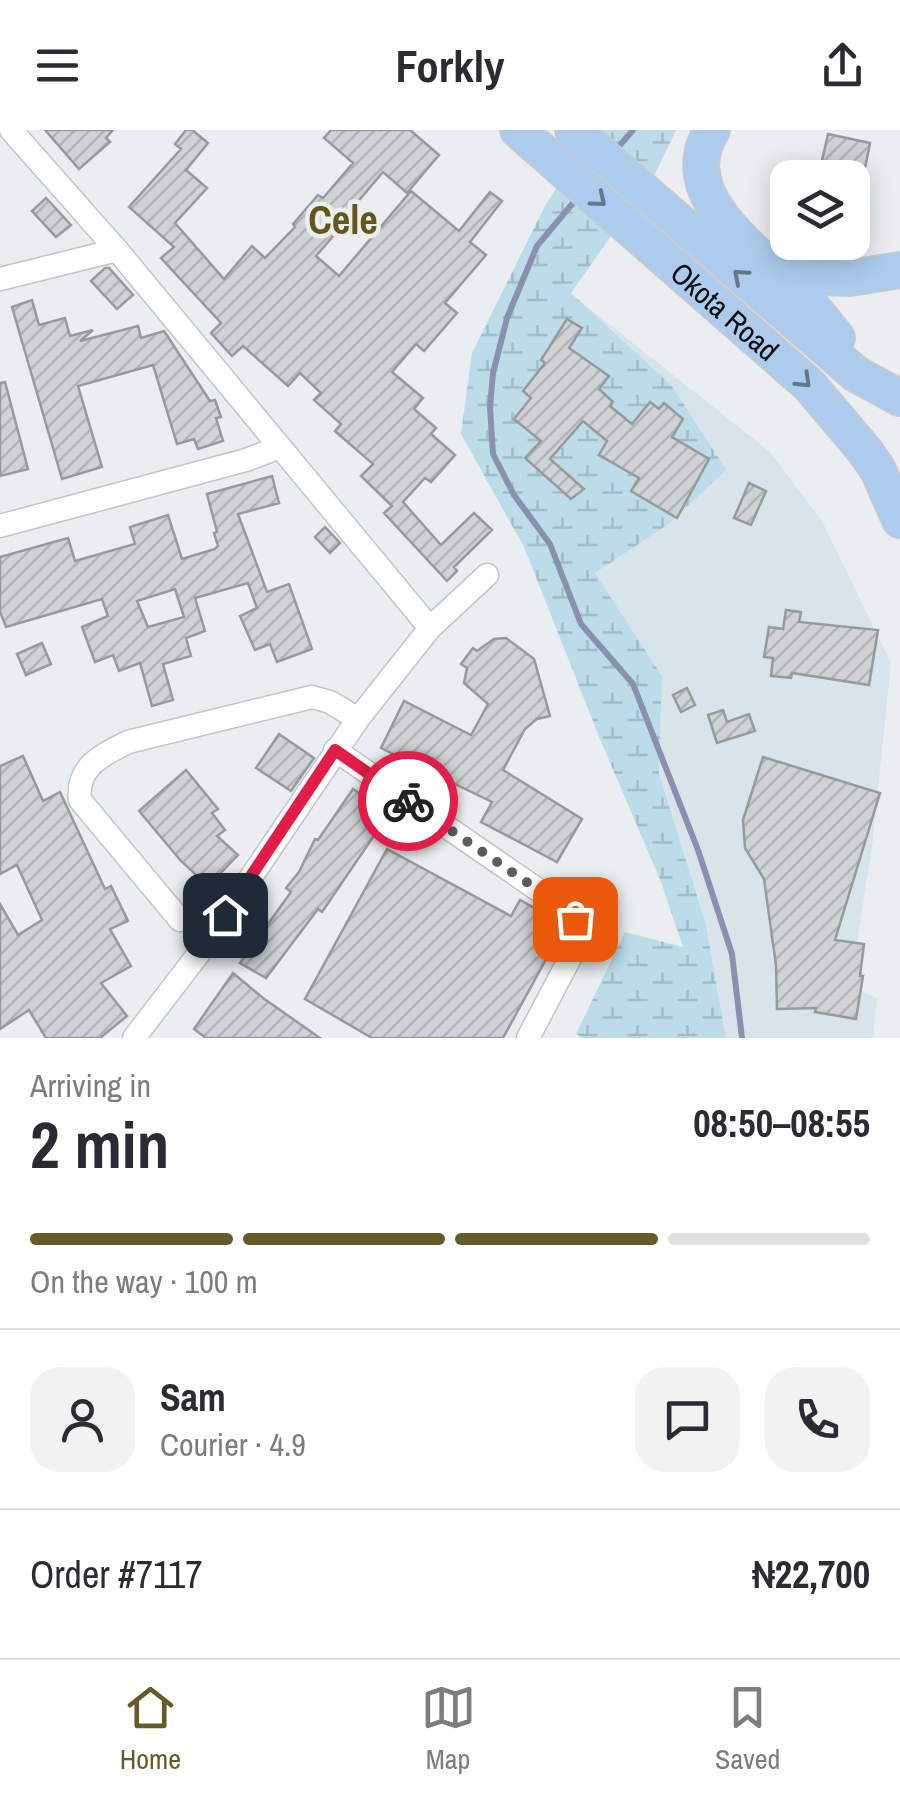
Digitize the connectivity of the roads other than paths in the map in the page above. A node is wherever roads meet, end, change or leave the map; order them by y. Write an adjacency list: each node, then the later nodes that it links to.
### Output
1 (11, 130): 6 (street)
2 (518, 130): 5 (main road, Okota Road, one-way to 5)
3 (572, 130): 5 (main road, Okota Road)
4 (712, 130): 8 (main road)
5 (666, 235): 10 (main road, Okota Road, one-way to 5); 13 (main road, Okota Road, one-way to 13)
6 (117, 250): 9 (street); 12 (street)
7 (900, 270): 8 (main road)
8 (781, 276): 10 (main road)
9 (0, 279)
10 (856, 374): 11 (main road, Okota Road)
11 (900, 398)
12 (280, 447): 15 (street); 17 (street)
13 (889, 468): 14 (main road, Okota Road)
14 (900, 520)
15 (0, 526)
16 (488, 575): 17 (street)
17 (430, 628): 18 (street)
18 (358, 718): 19 (street); 20 (street)
19 (335, 750): 21 (street); 22 (street)
20 (180, 920)
21 (134, 1038)
22 (528, 1038)

